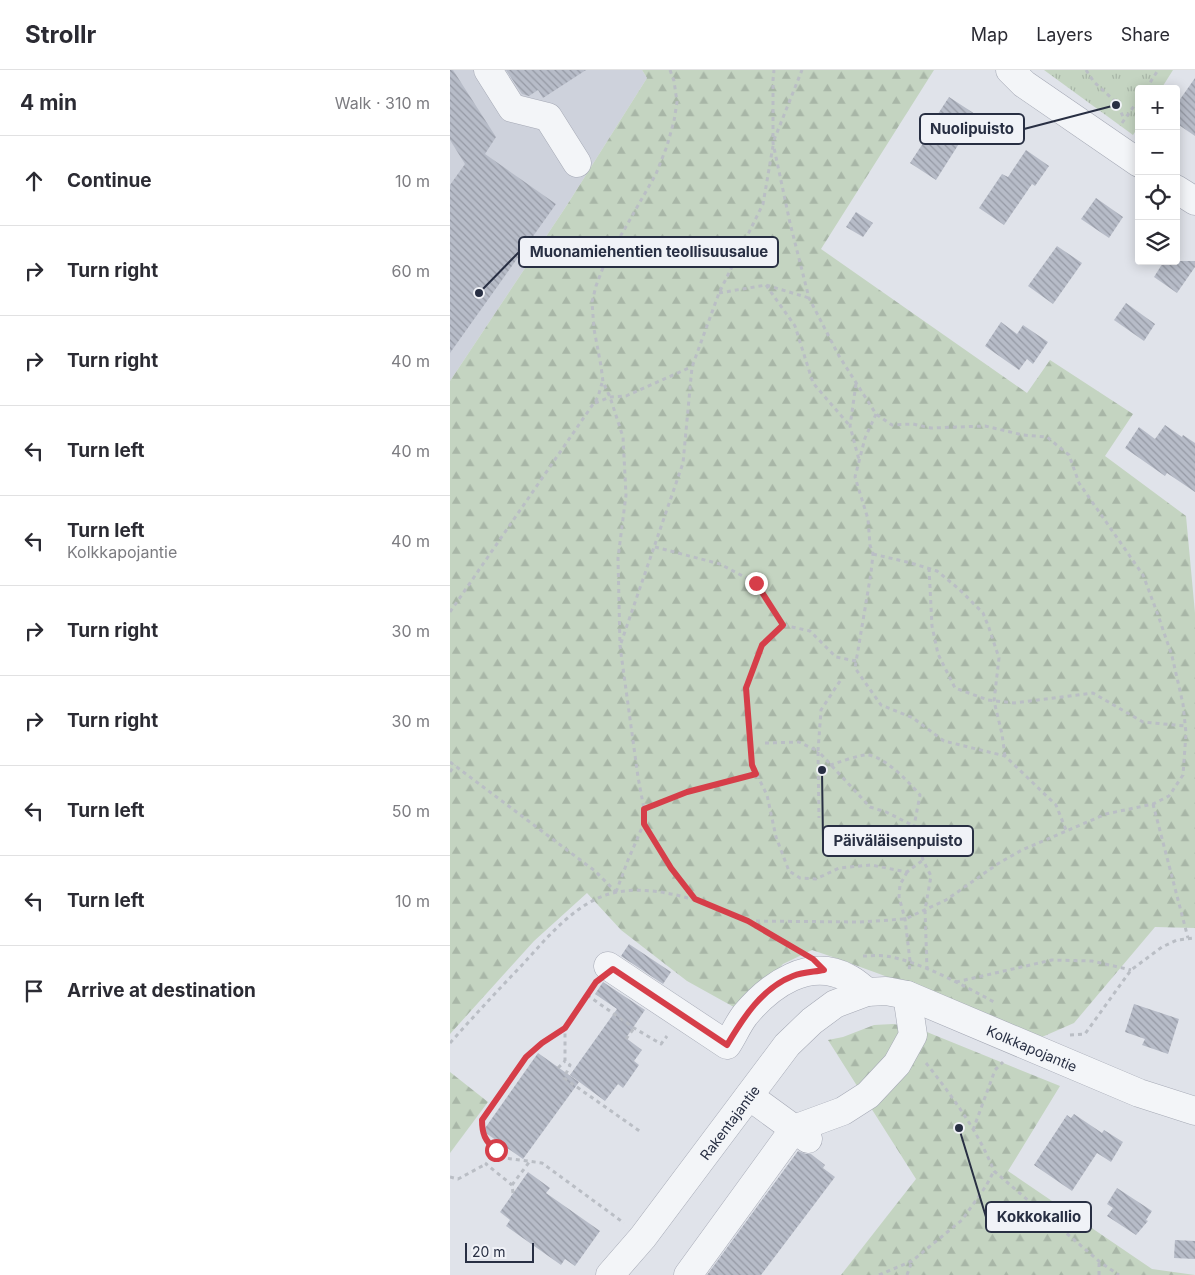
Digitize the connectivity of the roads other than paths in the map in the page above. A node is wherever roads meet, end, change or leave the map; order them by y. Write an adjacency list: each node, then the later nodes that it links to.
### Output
1 (488, 70): 4 (street)
2 (1010, 70): 3 (street)
3 (1135, 160)
4 (577, 163)
5 (1180, 191): 6 (street)
6 (1195, 201)
7 (610, 967): 8 (street)
8 (867, 992): 9 (street, Kolkkapojantie); 10 (street, Rakentajantie)
9 (907, 995): 11 (street, Kolkkapojantie); 12 (street)
10 (749, 1096): 12 (street); 13 (street, Rakentajantie)
11 (1195, 1110)
12 (801, 1134): 14 (street)
13 (611, 1275)
14 (688, 1275)

